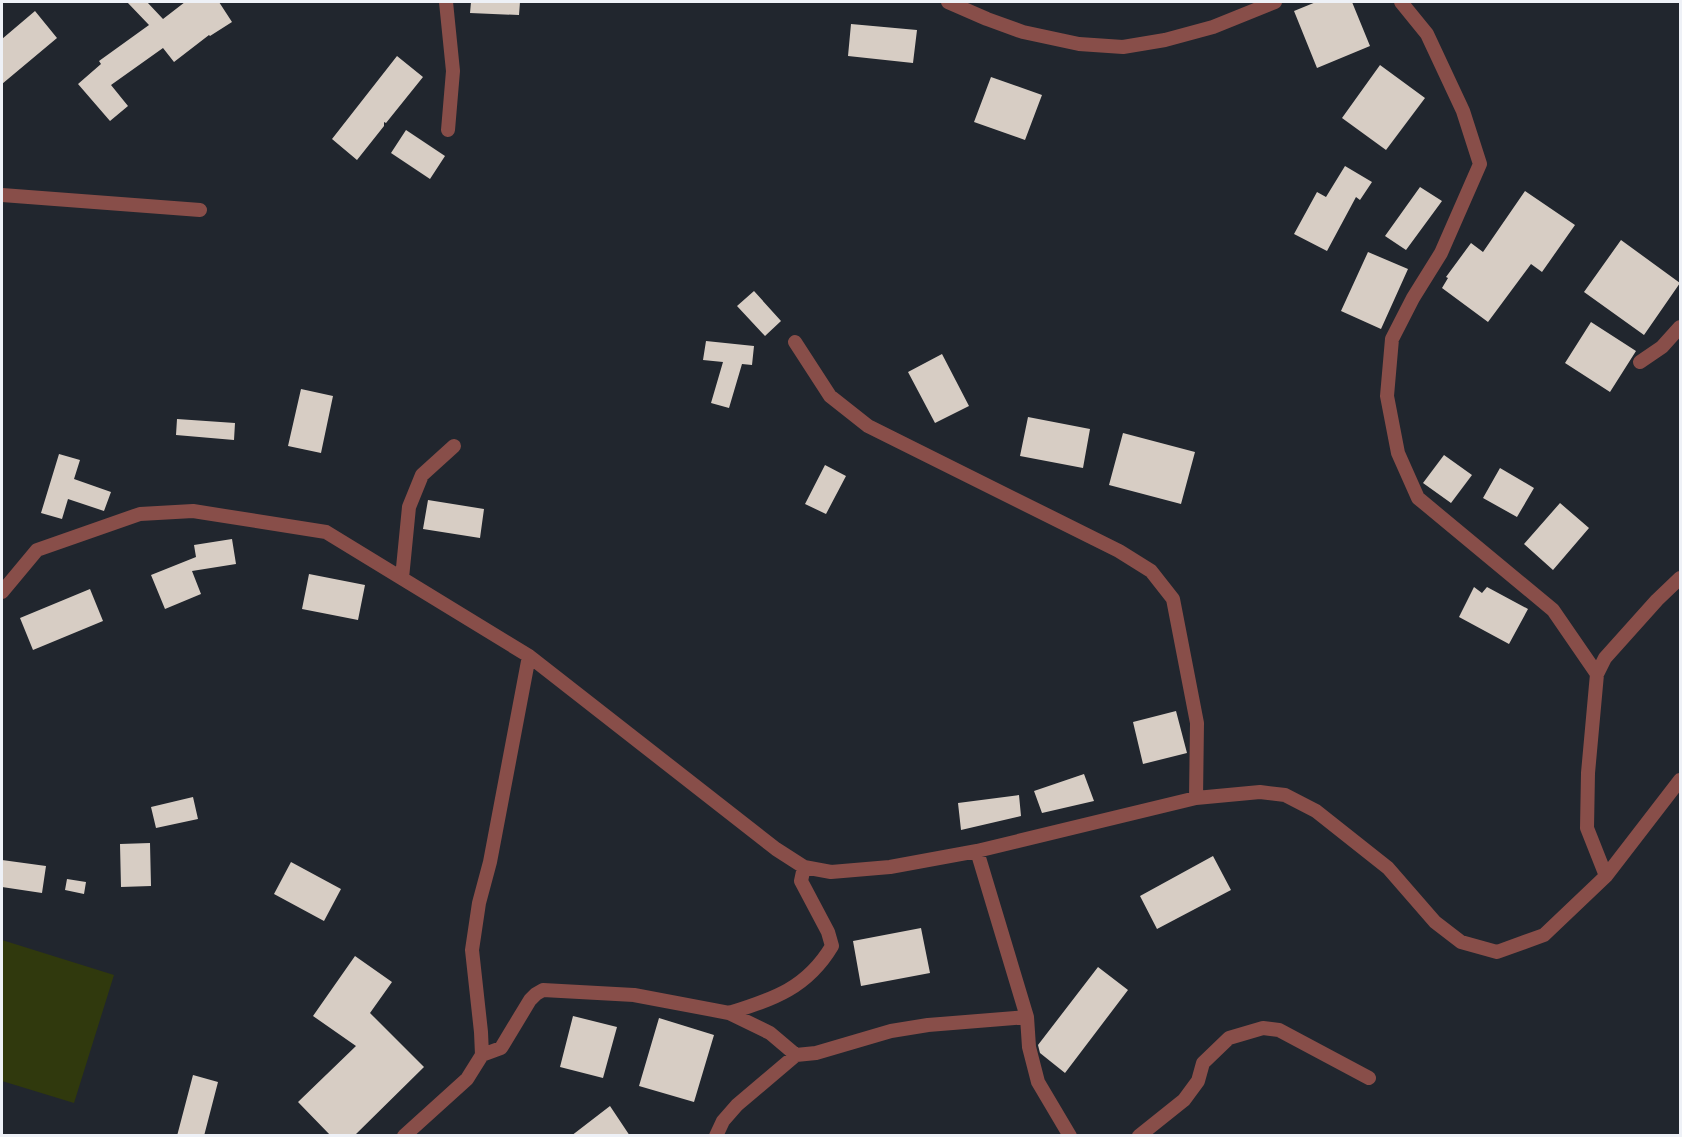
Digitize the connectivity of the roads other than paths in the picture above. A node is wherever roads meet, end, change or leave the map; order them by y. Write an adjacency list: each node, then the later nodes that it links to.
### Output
1 (446, 2): 5 (street)
2 (948, 2): 3 (street)
3 (1275, 2)
4 (1401, 2): 16 (street)
5 (448, 130)
6 (2, 195): 7 (street)
7 (200, 210)
8 (1680, 327): 10 (street)
9 (795, 342): 18 (street)
10 (1640, 362)
11 (454, 446): 12 (street)
12 (402, 578): 14 (street); 15 (street)
13 (1680, 578): 16 (street)
14 (2, 592)
15 (529, 656): 20 (street); 24 (street)
16 (1597, 674): 21 (street)
17 (1680, 780): 21 (street)
18 (1196, 798): 19 (street); 21 (street)
19 (977, 851): 20 (street); 23 (street)
20 (804, 867): 22 (street)
21 (1606, 876)
22 (729, 1013): 24 (street); 25 (street)
23 (1027, 1017): 25 (street); 29 (street)
24 (482, 1055): 27 (street)
25 (796, 1055): 28 (street)
26 (1369, 1078): 30 (street)
27 (404, 1136)
28 (716, 1136)
29 (1070, 1136)
30 (1139, 1136)

